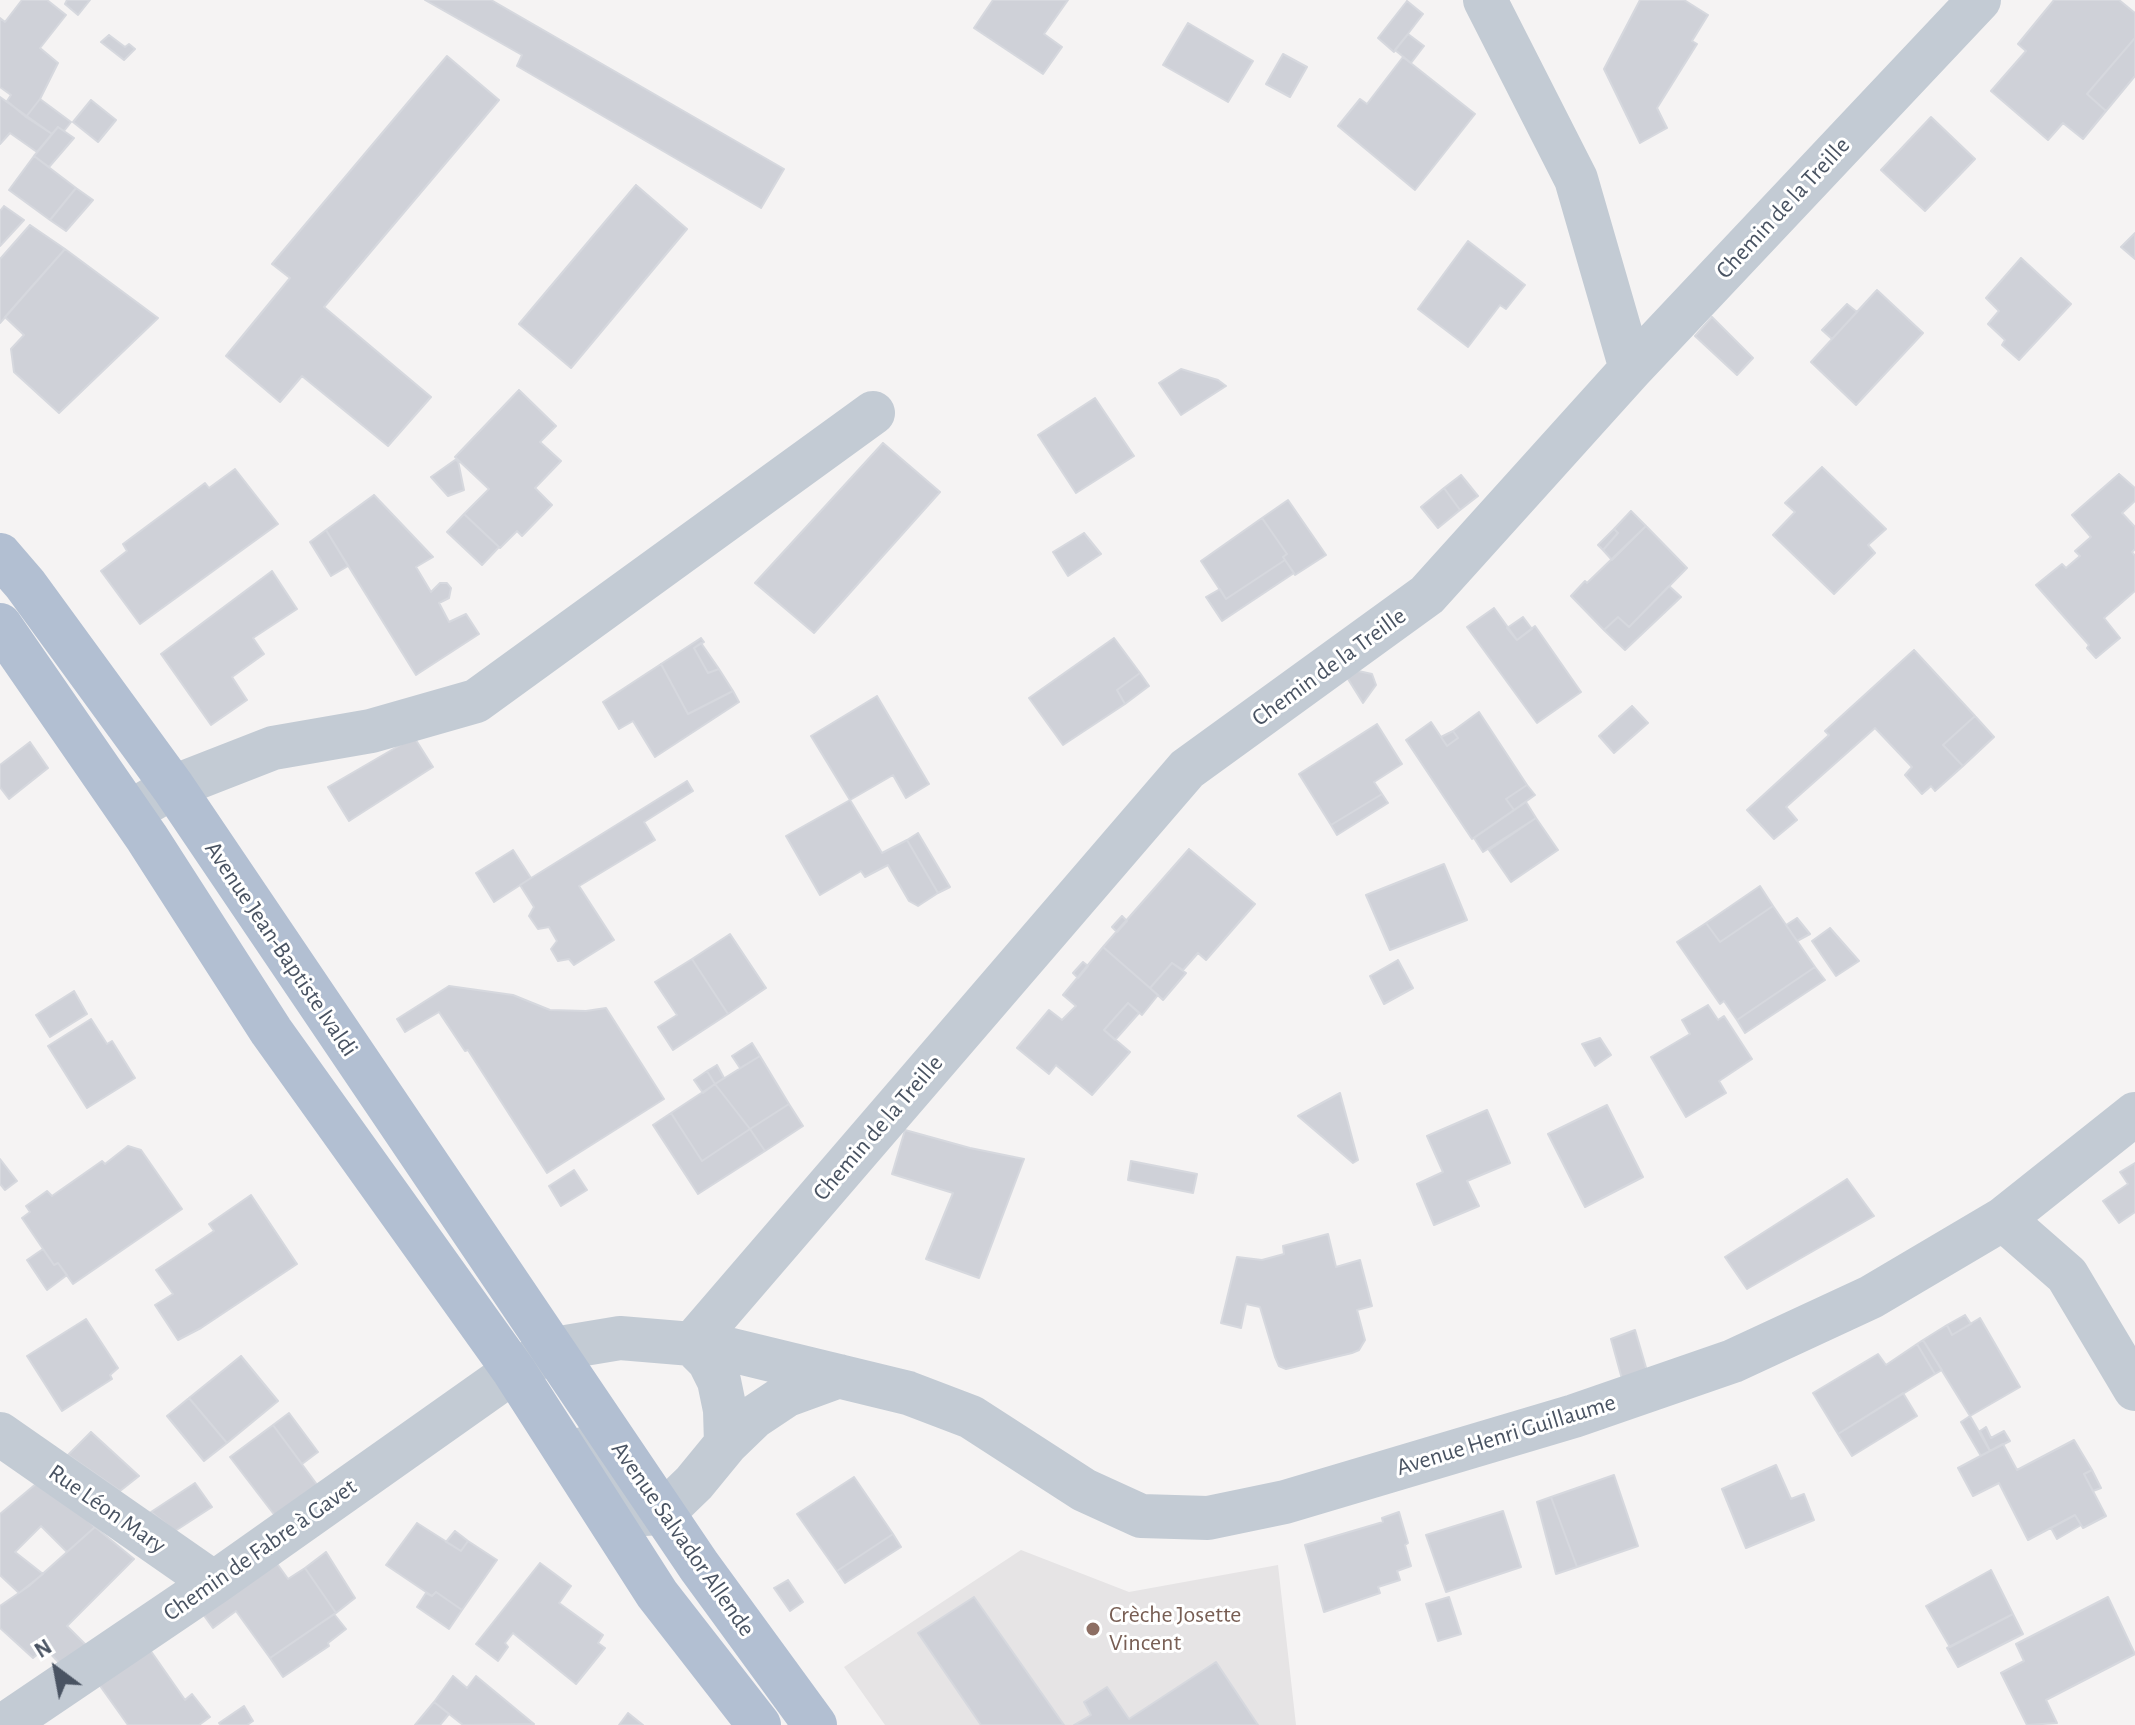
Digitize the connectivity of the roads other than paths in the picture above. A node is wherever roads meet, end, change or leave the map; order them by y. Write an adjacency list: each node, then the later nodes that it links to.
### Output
1 (1485, 0): 3 (street)
2 (1979, 0): 3 (street, Chemin de la Treille)
3 (1631, 369): 11 (street, Chemin de la Treille)
4 (873, 413): 7 (street)
5 (0, 555): 7 (main road, Avenue Jean-Baptiste Ivaldi)
6 (0, 625): 8 (main road, Avenue Jean-Baptiste Ivaldi)
7 (173, 787): 8 (street); 12 (main road, Avenue Jean-Baptiste Ivaldi)
8 (130, 812): 13 (main road, Avenue Jean-Baptiste Ivaldi)
9 (2135, 1114): 10 (street, Avenue Henri Guillaume)
10 (2003, 1219): 14 (street, Avenue Henri Guillaume); 15 (street)
11 (692, 1344): 12 (street, Avenue Henri Guillaume); 14 (street, Avenue Henri Guillaume); 17 (street)
12 (554, 1349): 13 (street, Avenue Henri Guillaume); 18 (main road, Avenue Salvador Allende)
13 (514, 1371): 18 (street); 19 (street, Chemin de Fabre à Gavet); 21 (main road, Avenue Salvador Allende)
14 (839, 1376): 17 (street)
15 (2135, 1389)
16 (0, 1434): 19 (street, Rue Léon Mary)
17 (726, 1444): 18 (street)
18 (663, 1513): 22 (main road, Avenue Salvador Allende)
19 (214, 1583): 20 (street, Chemin de Fabre à Gavet)
20 (4, 1725)
21 (759, 1725)
22 (815, 1725)

